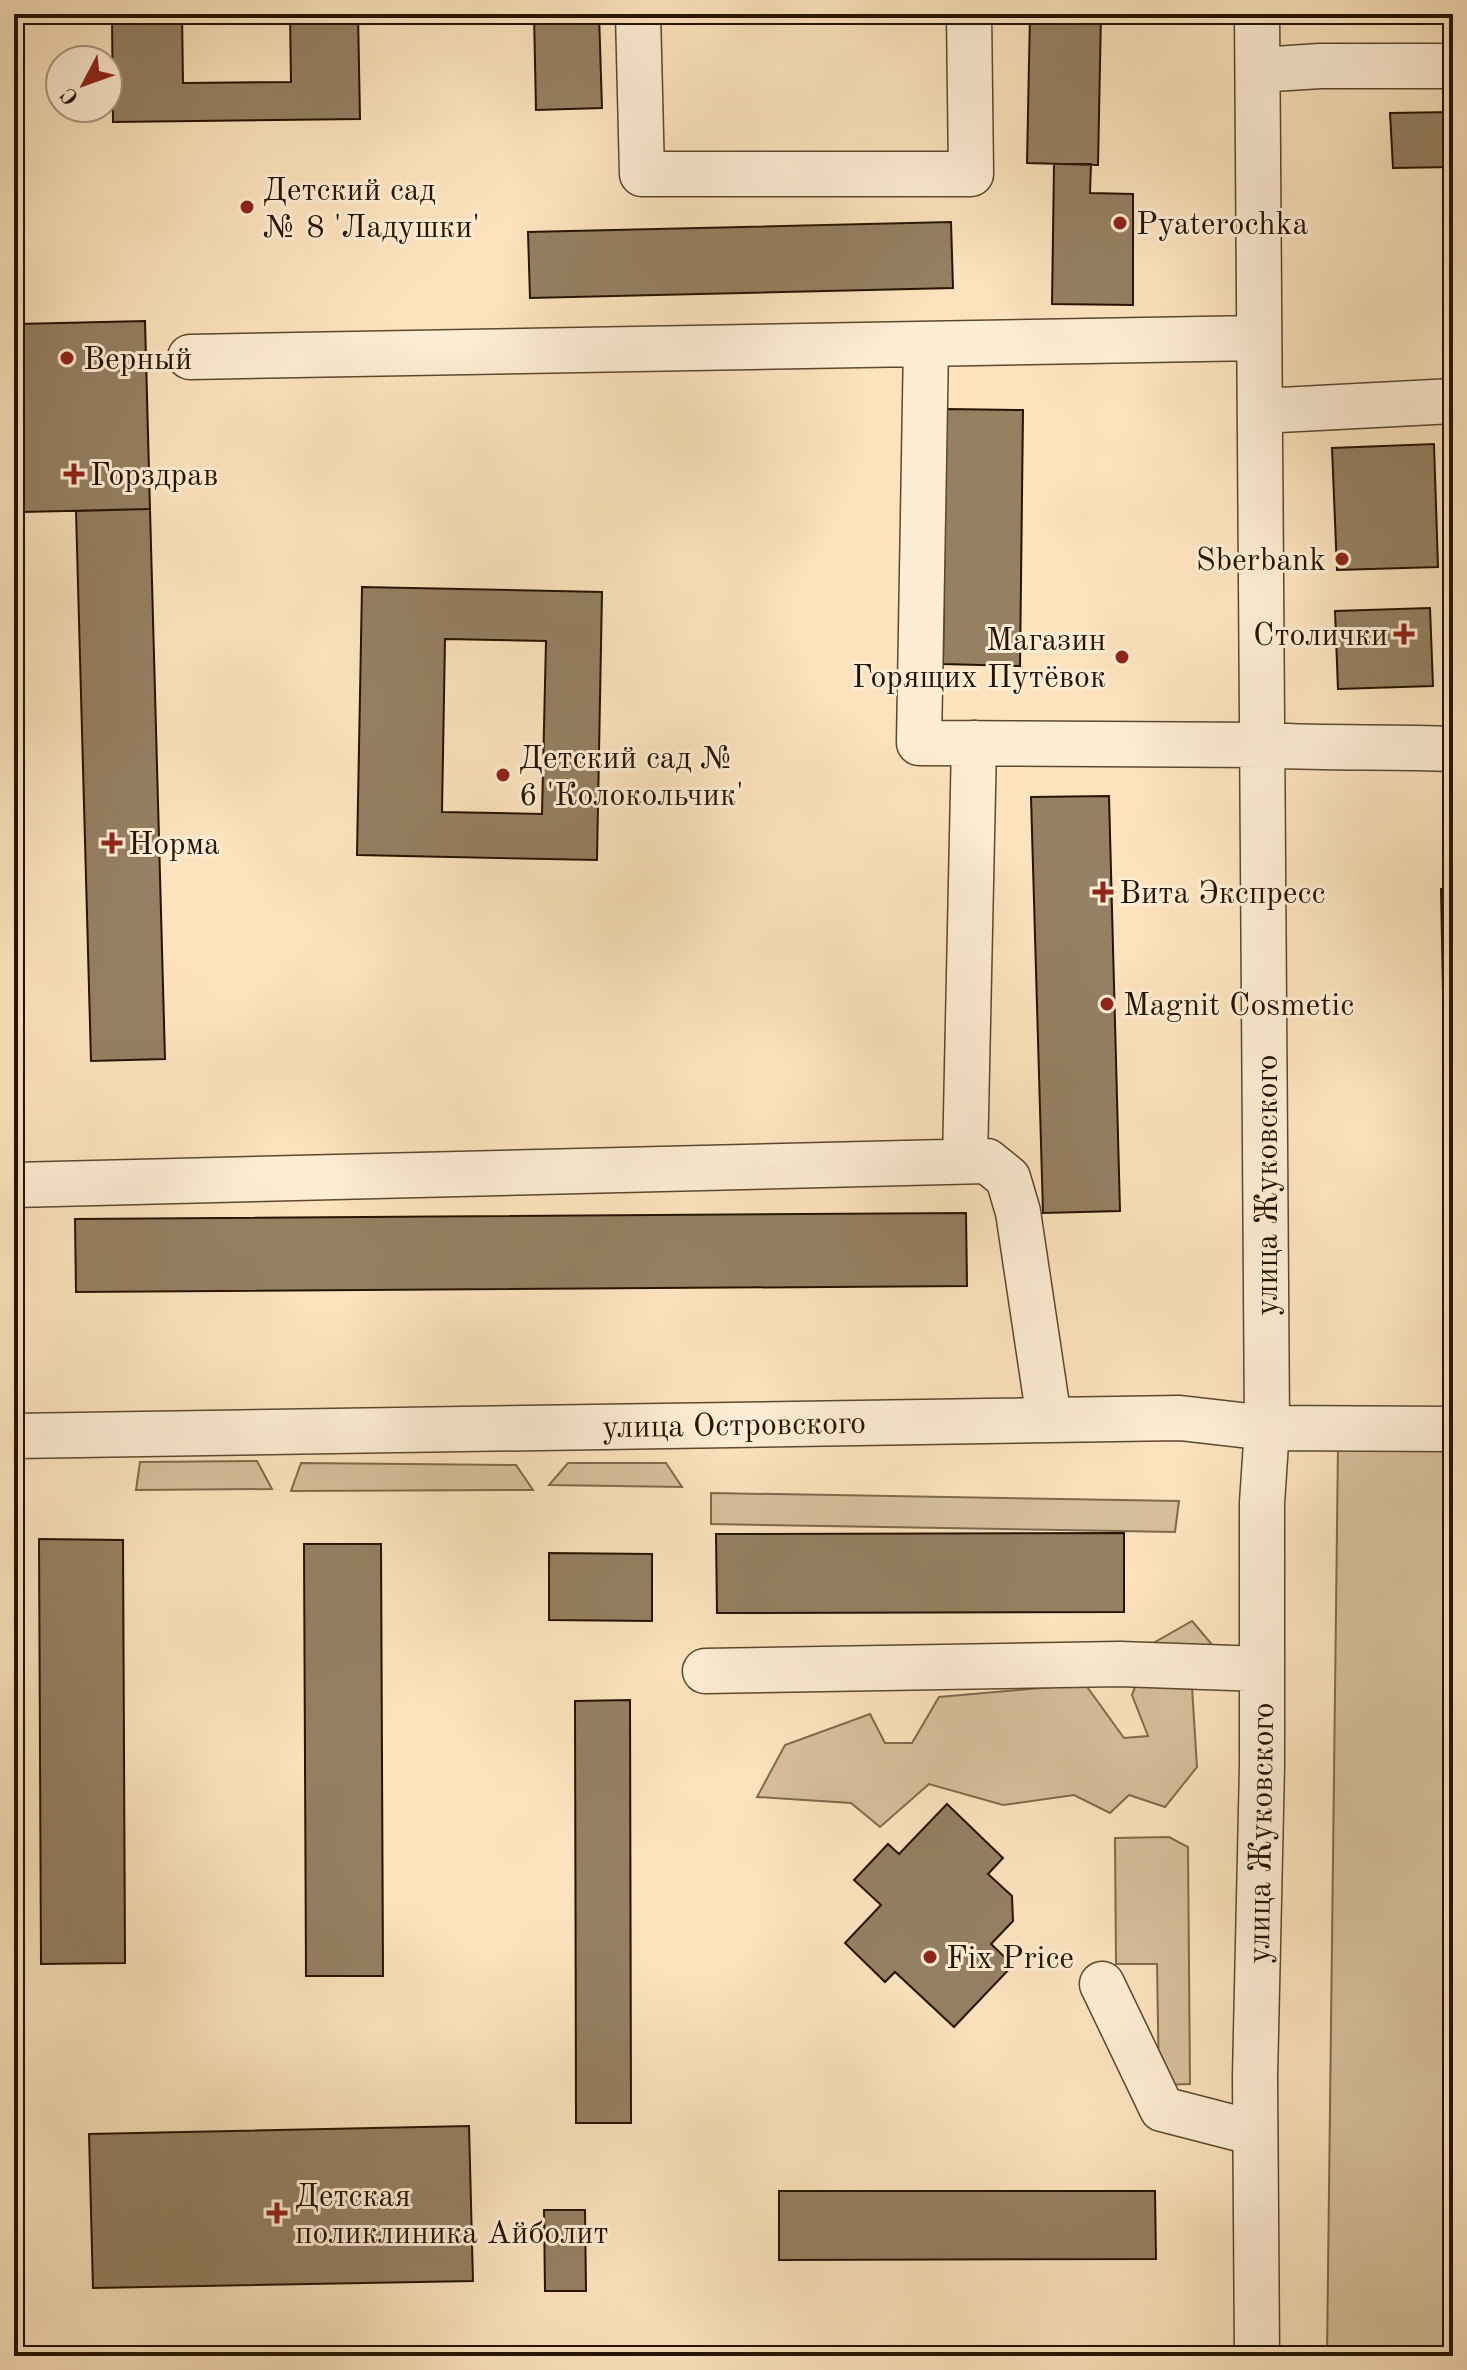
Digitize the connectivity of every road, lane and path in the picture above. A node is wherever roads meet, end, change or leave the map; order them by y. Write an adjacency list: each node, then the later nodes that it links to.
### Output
1 (638, 14): 2 (street)
2 (969, 14)
3 (1257, 14): 5 (street, улица Жуковского)
4 (1453, 66): 5 (street)
5 (1258, 70): 6 (street, улица Жуковского)
6 (1259, 338): 7 (street); 10 (street, улица Жуковского)
7 (926, 344): 8 (street); 11 (street)
8 (190, 357)
9 (1453, 401): 10 (street)
10 (1260, 411): 12 (street, улица Жуковского)
11 (974, 743): 12 (street); 14 (street)
12 (1263, 745): 13 (street); 17 (street, улица Жуковского)
13 (1453, 749)
14 (965, 1161): 15 (street); 16 (street)
15 (14, 1185)
16 (1049, 1419): 17 (street, улица Островского); 19 (street, улица Островского)
17 (1267, 1428): 18 (street, улица Островского); 20 (street, улица Жуковского)
18 (1453, 1429)
19 (14, 1436)
20 (1262, 1669): 21 (street); 23 (street, улица Жуковского)
21 (705, 1671)
22 (1102, 1984): 23 (street)
23 (1255, 2133): 24 (street, улица Жуковского)
24 (1257, 2356)

